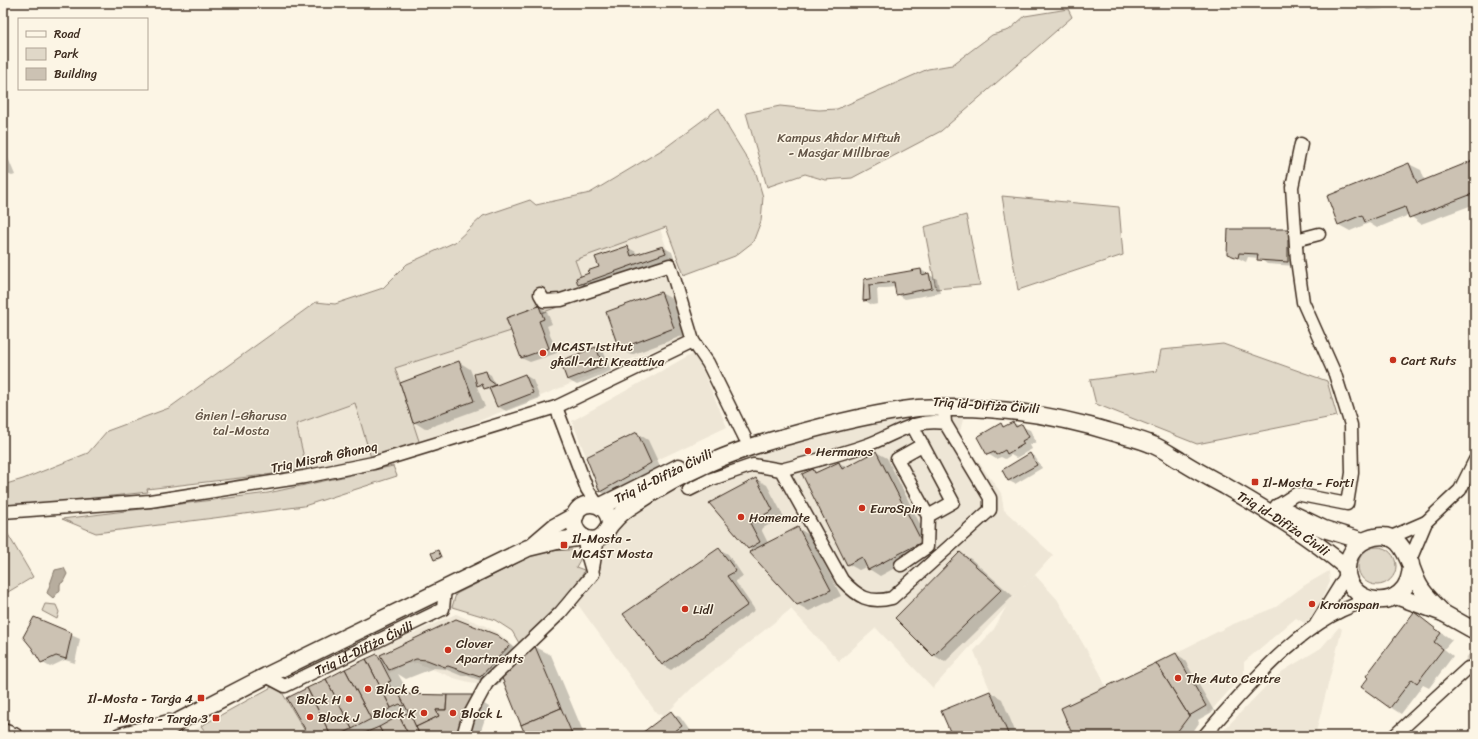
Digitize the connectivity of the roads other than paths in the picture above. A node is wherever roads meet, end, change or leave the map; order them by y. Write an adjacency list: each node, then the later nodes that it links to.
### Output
1 (1301, 144): 3 (street)
2 (1319, 234): 3 (street)
3 (1296, 240): 19 (street)
4 (540, 294): 5 (street)
5 (693, 341): 6 (street, Triq Misraħ Għonoq); 9 (street)
6 (556, 407): 16 (street); 20 (street, Triq Misraħ Għonoq)
7 (944, 416): 8 (street); 9 (main road, Triq id-Difiża Ċivili); 14 (street); 31 (main road, Triq id-Difiża Ċivili)
8 (912, 425): 10 (street); 14 (street)
9 (746, 442): 12 (street); 13 (main road, Triq id-Difiża Ċivili); 18 (main road, Triq id-Difiża Ċivili); 19 (main road, Triq id-Difiża Ċivili)
10 (922, 445): 22 (street); 22 (street)
11 (1475, 460): 23 (street)
12 (753, 465): 14 (street); 15 (street)
13 (699, 466): 15 (street); 24 (main road, Triq id-Difiża Ċivili)
14 (781, 470)
15 (709, 480): 17 (street)
16 (587, 489): 18 (street); 21 (street)
17 (689, 490)
18 (599, 505): 21 (main road, Triq id-Difiża Ċivili); 24 (main road, Triq id-Difiża Ċivili)
19 (1278, 506): 27 (main road, Triq id-Difiża Ċivili)
20 (3, 512)
21 (578, 512): 25 (main road); 28 (main road, Triq id-Difiża Ċivili)
22 (928, 516): 30 (street)
23 (1426, 522): 26 (street); 29 (street)
24 (610, 525): 25 (main road, Triq id-Difiża Ċivili)
25 (588, 538): 28 (main road, Triq id-Difiża Ċivili); 43 (street)
26 (1389, 538): 27 (main road, Triq id-Difiża Ċivili); 29 (main road)
27 (1363, 541): 31 (main road)
28 (528, 548): 38 (main road, Triq id-Difiża Ċivili)
29 (1410, 562): 32 (main road); 34 (main road)
30 (901, 565)
31 (1347, 571): 33 (main road, Triq id-Difiża Ċivili); 35 (street)
32 (1396, 596): 33 (main road); 34 (main road)
33 (1373, 600): 35 (street)
34 (1443, 613): 36 (main road)
35 (1316, 625): 44 (street)
36 (1475, 631)
37 (1468, 668): 45 (street)
38 (181, 720): 41 (main road, Triq id-Difiża Ċivili); 42 (main road, Triq id-Difiża Ċivili)
39 (3, 732): 40 (main road)
40 (14, 736)
41 (120, 736)
42 (157, 736)
43 (463, 736)
44 (1204, 736)
45 (1394, 736)

